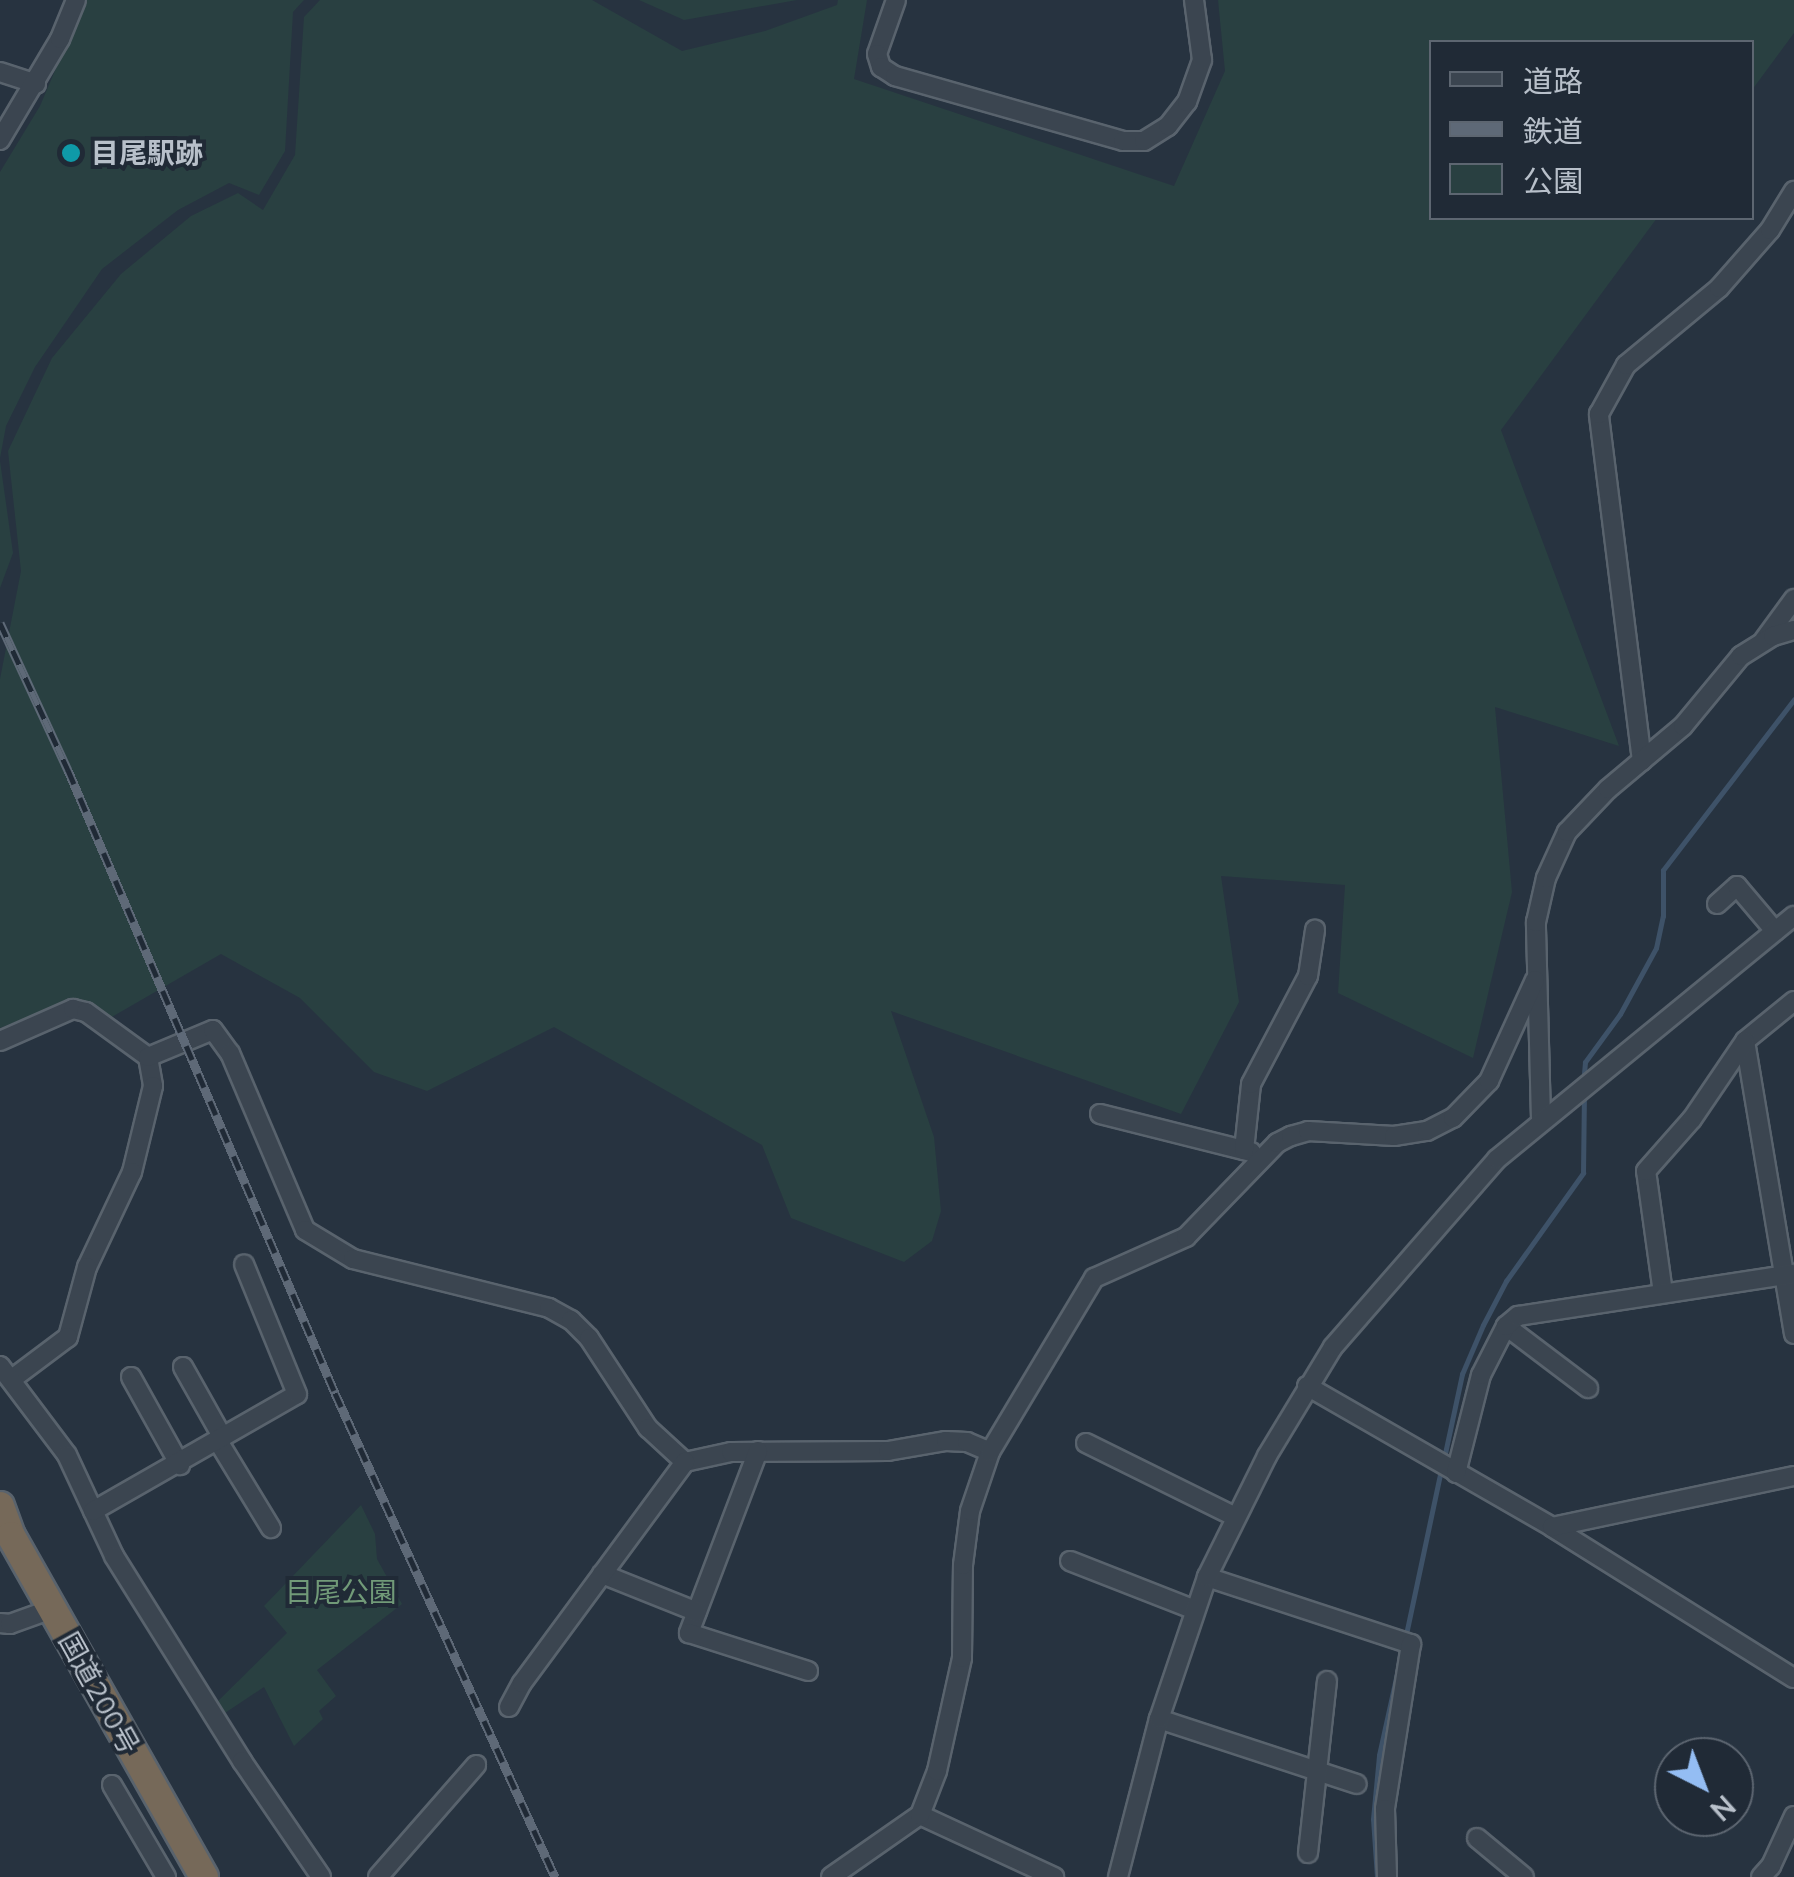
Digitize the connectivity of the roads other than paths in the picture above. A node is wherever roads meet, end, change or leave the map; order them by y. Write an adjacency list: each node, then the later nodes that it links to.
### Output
1 (76, 0): 5 (street)
2 (896, 0): 3 (street)
3 (1194, 0)
4 (0, 72): 5 (street)
5 (36, 84): 6 (street)
6 (0, 140)
7 (1794, 192): 11 (street)
8 (1794, 599): 10 (street)
9 (1794, 630): 10 (street)
10 (1764, 641): 11 (street)
11 (1642, 762): 16 (street)
12 (1716, 904): 15 (street)
13 (1794, 916): 15 (street)
14 (1314, 930): 23 (street)
15 (1775, 932): 22 (street)
16 (1535, 980): 22 (street); 24 (street)
17 (1794, 1001): 19 (street)
18 (0, 1041): 20 (street)
19 (1745, 1042): 26 (street); 27 (street)
20 (148, 1057): 31 (street); 39 (street)
21 (1100, 1114): 23 (street)
22 (1541, 1119): 33 (street)
23 (1244, 1150): 24 (street)
24 (1266, 1155): 38 (street)
25 (244, 1264): 35 (street)
26 (1790, 1274): 27 (street); 29 (street)
27 (1663, 1293): 28 (street)
28 (1506, 1326): 34 (street); 41 (street)
29 (1794, 1334)
30 (183, 1366): 35 (street)
31 (6, 1372): 44 (street)
32 (132, 1377): 40 (street)
33 (1307, 1386): 41 (street); 45 (street)
34 (1588, 1388)
35 (221, 1440): 40 (street); 47 (street)
36 (1086, 1443): 45 (street)
37 (758, 1451): 38 (street); 39 (street); 53 (street)
38 (990, 1452): 64 (street)
39 (686, 1462): 49 (street)
40 (180, 1465): 44 (street)
41 (1456, 1473): 46 (street)
42 (1794, 1476): 46 (street)
43 (0, 1506): 51 (highway, 国道200号)
44 (93, 1511): 70 (street)
45 (1236, 1517): 50 (street)
46 (1552, 1527): 56 (street)
47 (270, 1528)
48 (1070, 1561): 52 (street)
49 (602, 1574): 53 (street); 58 (street)
50 (1207, 1578): 52 (street); 75 (street)
51 (52, 1608): 54 (street); 69 (highway, 国道200号)
52 (1195, 1610): 59 (street)
53 (697, 1612): 55 (street)
54 (0, 1623)
55 (808, 1672)
56 (1794, 1678)
57 (1327, 1681): 61 (street)
58 (509, 1707)
59 (1159, 1719): 61 (street); 74 (street)
60 (476, 1766): 71 (street)
61 (1314, 1770): 62 (street); 67 (street)
62 (1356, 1784)
63 (112, 1785): 68 (street)
64 (920, 1815): 72 (street); 73 (street)
65 (1794, 1816): 77 (street)
66 (1477, 1838): 76 (street)
67 (1308, 1853)
68 (166, 1877)
69 (204, 1877)
70 (321, 1877)
71 (378, 1877)
72 (831, 1877)
73 (1054, 1877)
74 (1118, 1877)
75 (1387, 1877)
76 (1524, 1877)
77 (1760, 1877)

